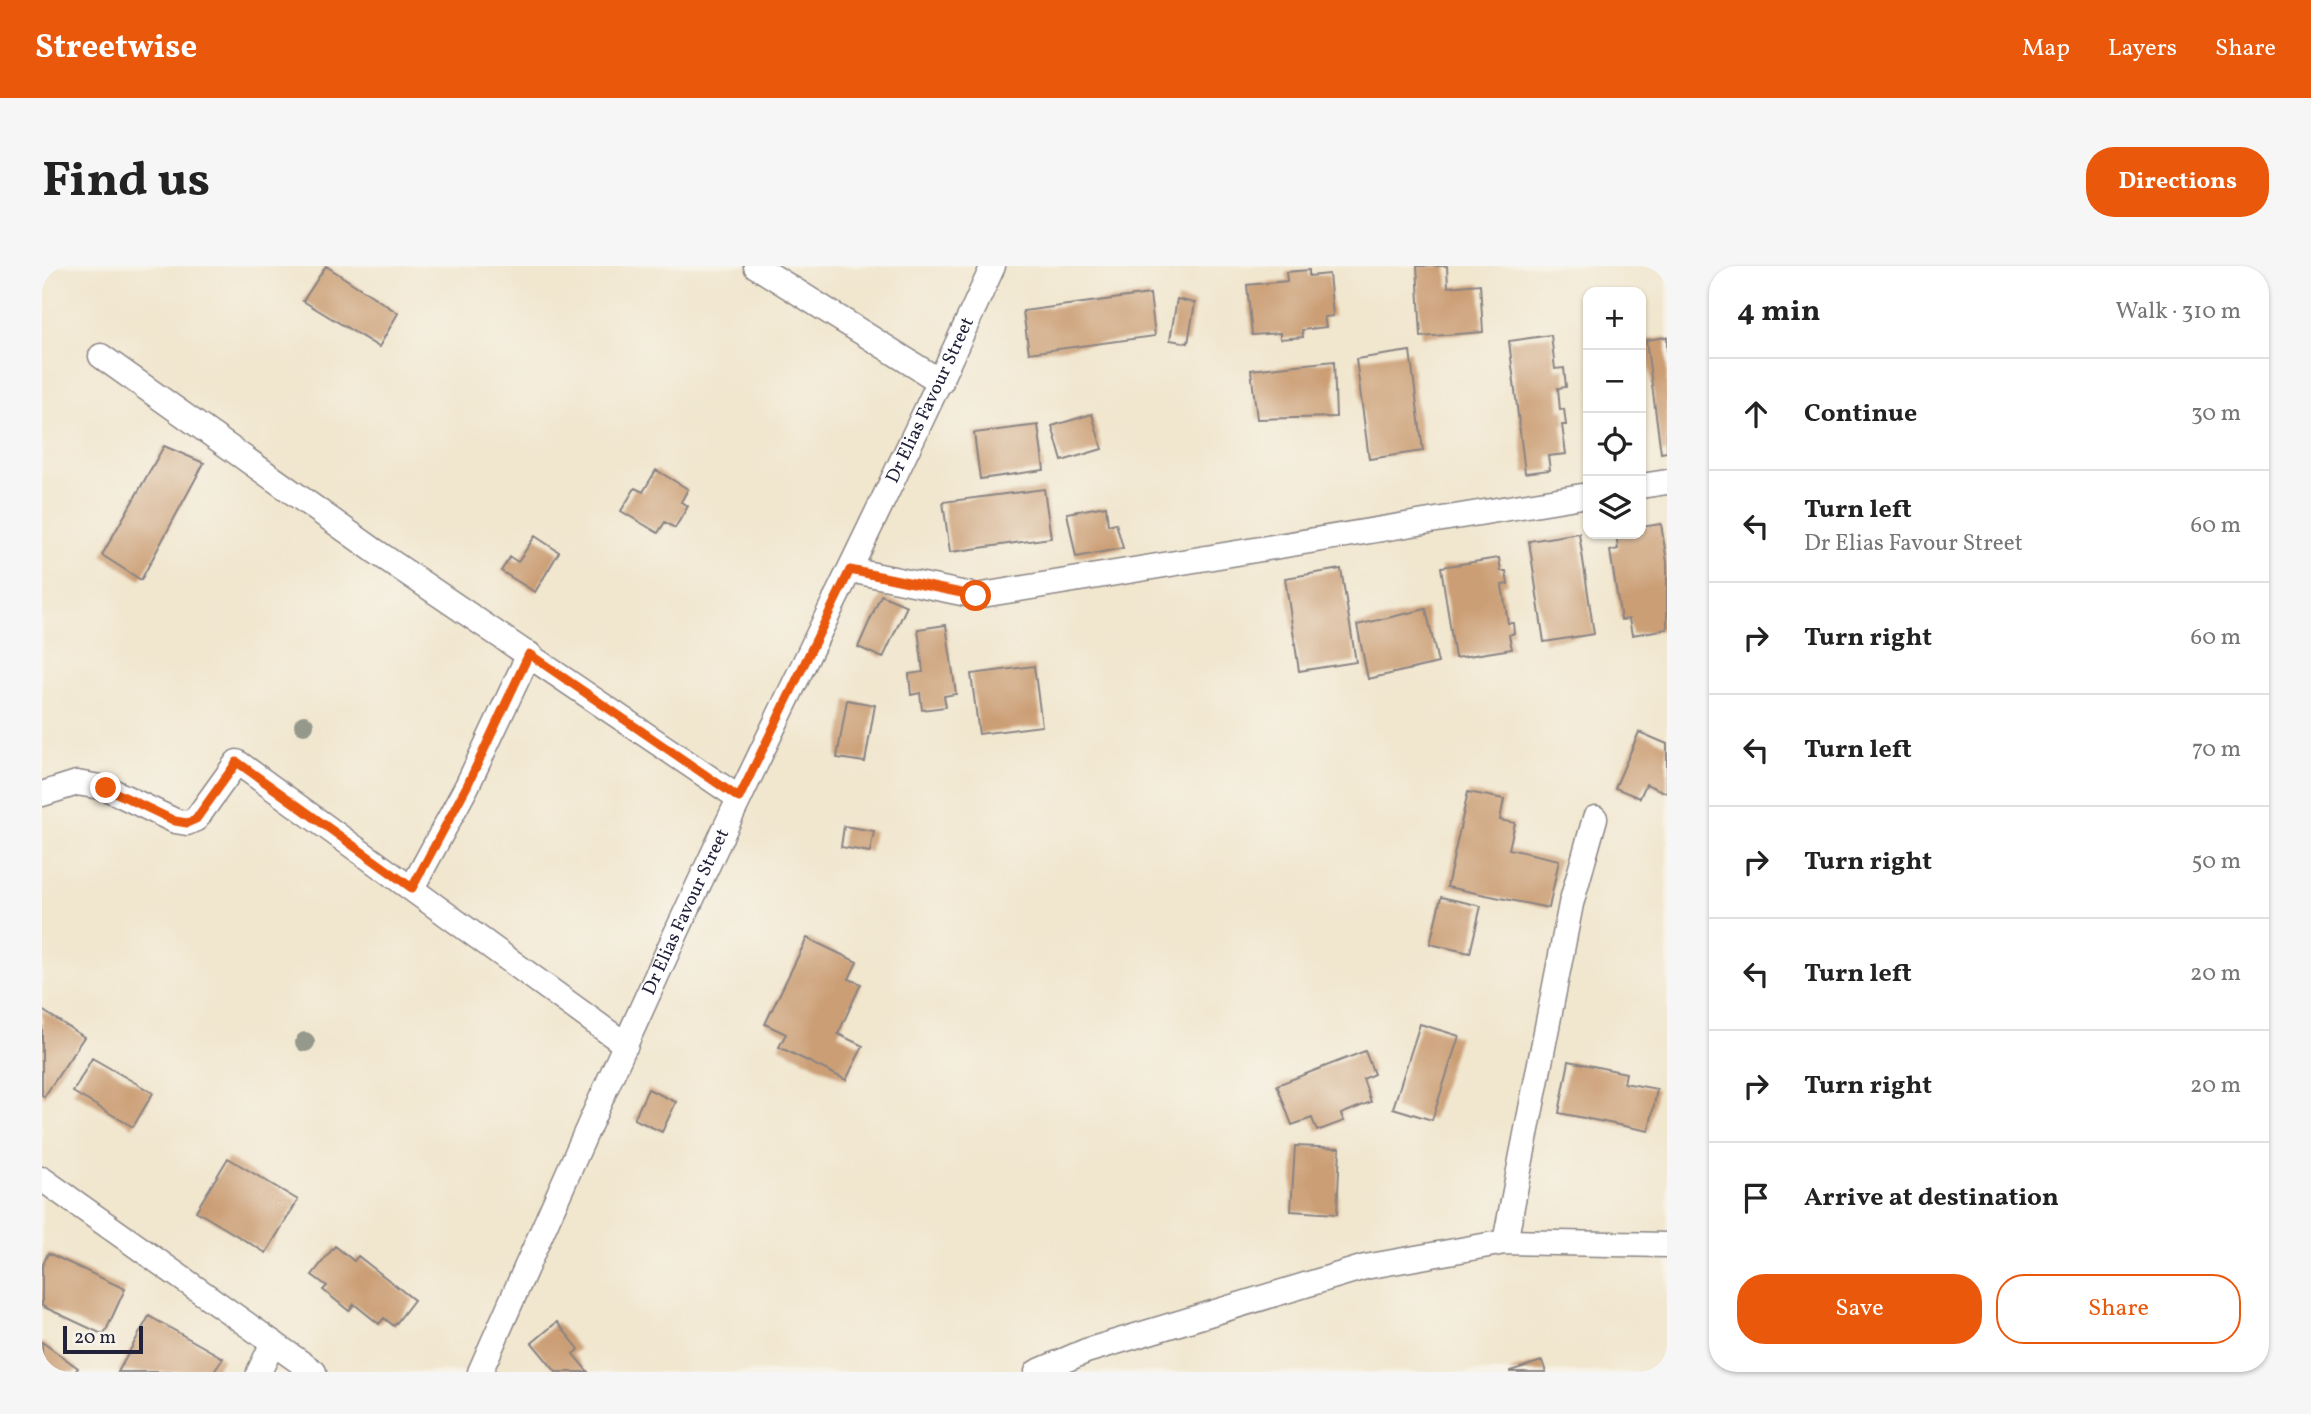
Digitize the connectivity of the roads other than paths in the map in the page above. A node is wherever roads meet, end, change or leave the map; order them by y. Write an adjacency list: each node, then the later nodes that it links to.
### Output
1 (756, 266): 4 (street)
2 (993, 266): 4 (street, Dr Elias Favour Street)
3 (101, 356): 9 (street)
4 (940, 382): 8 (street, Dr Elias Favour Street)
5 (1667, 482): 6 (street)
6 (1646, 485)
7 (1583, 496): 8 (street)
8 (850, 570): 11 (street, Dr Elias Favour Street)
9 (529, 654): 11 (street); 13 (street)
10 (42, 794): 13 (street)
11 (739, 798): 14 (street, Dr Elias Favour Street)
12 (1595, 818): 16 (street)
13 (412, 888): 14 (street)
14 (625, 1045): 21 (street, Dr Elias Favour Street)
15 (45, 1190): 18 (street)
16 (1506, 1242): 17 (street); 22 (street)
17 (1667, 1245)
18 (272, 1342): 19 (street); 20 (street)
19 (259, 1372)
20 (314, 1372)
21 (480, 1372)
22 (1037, 1372)

